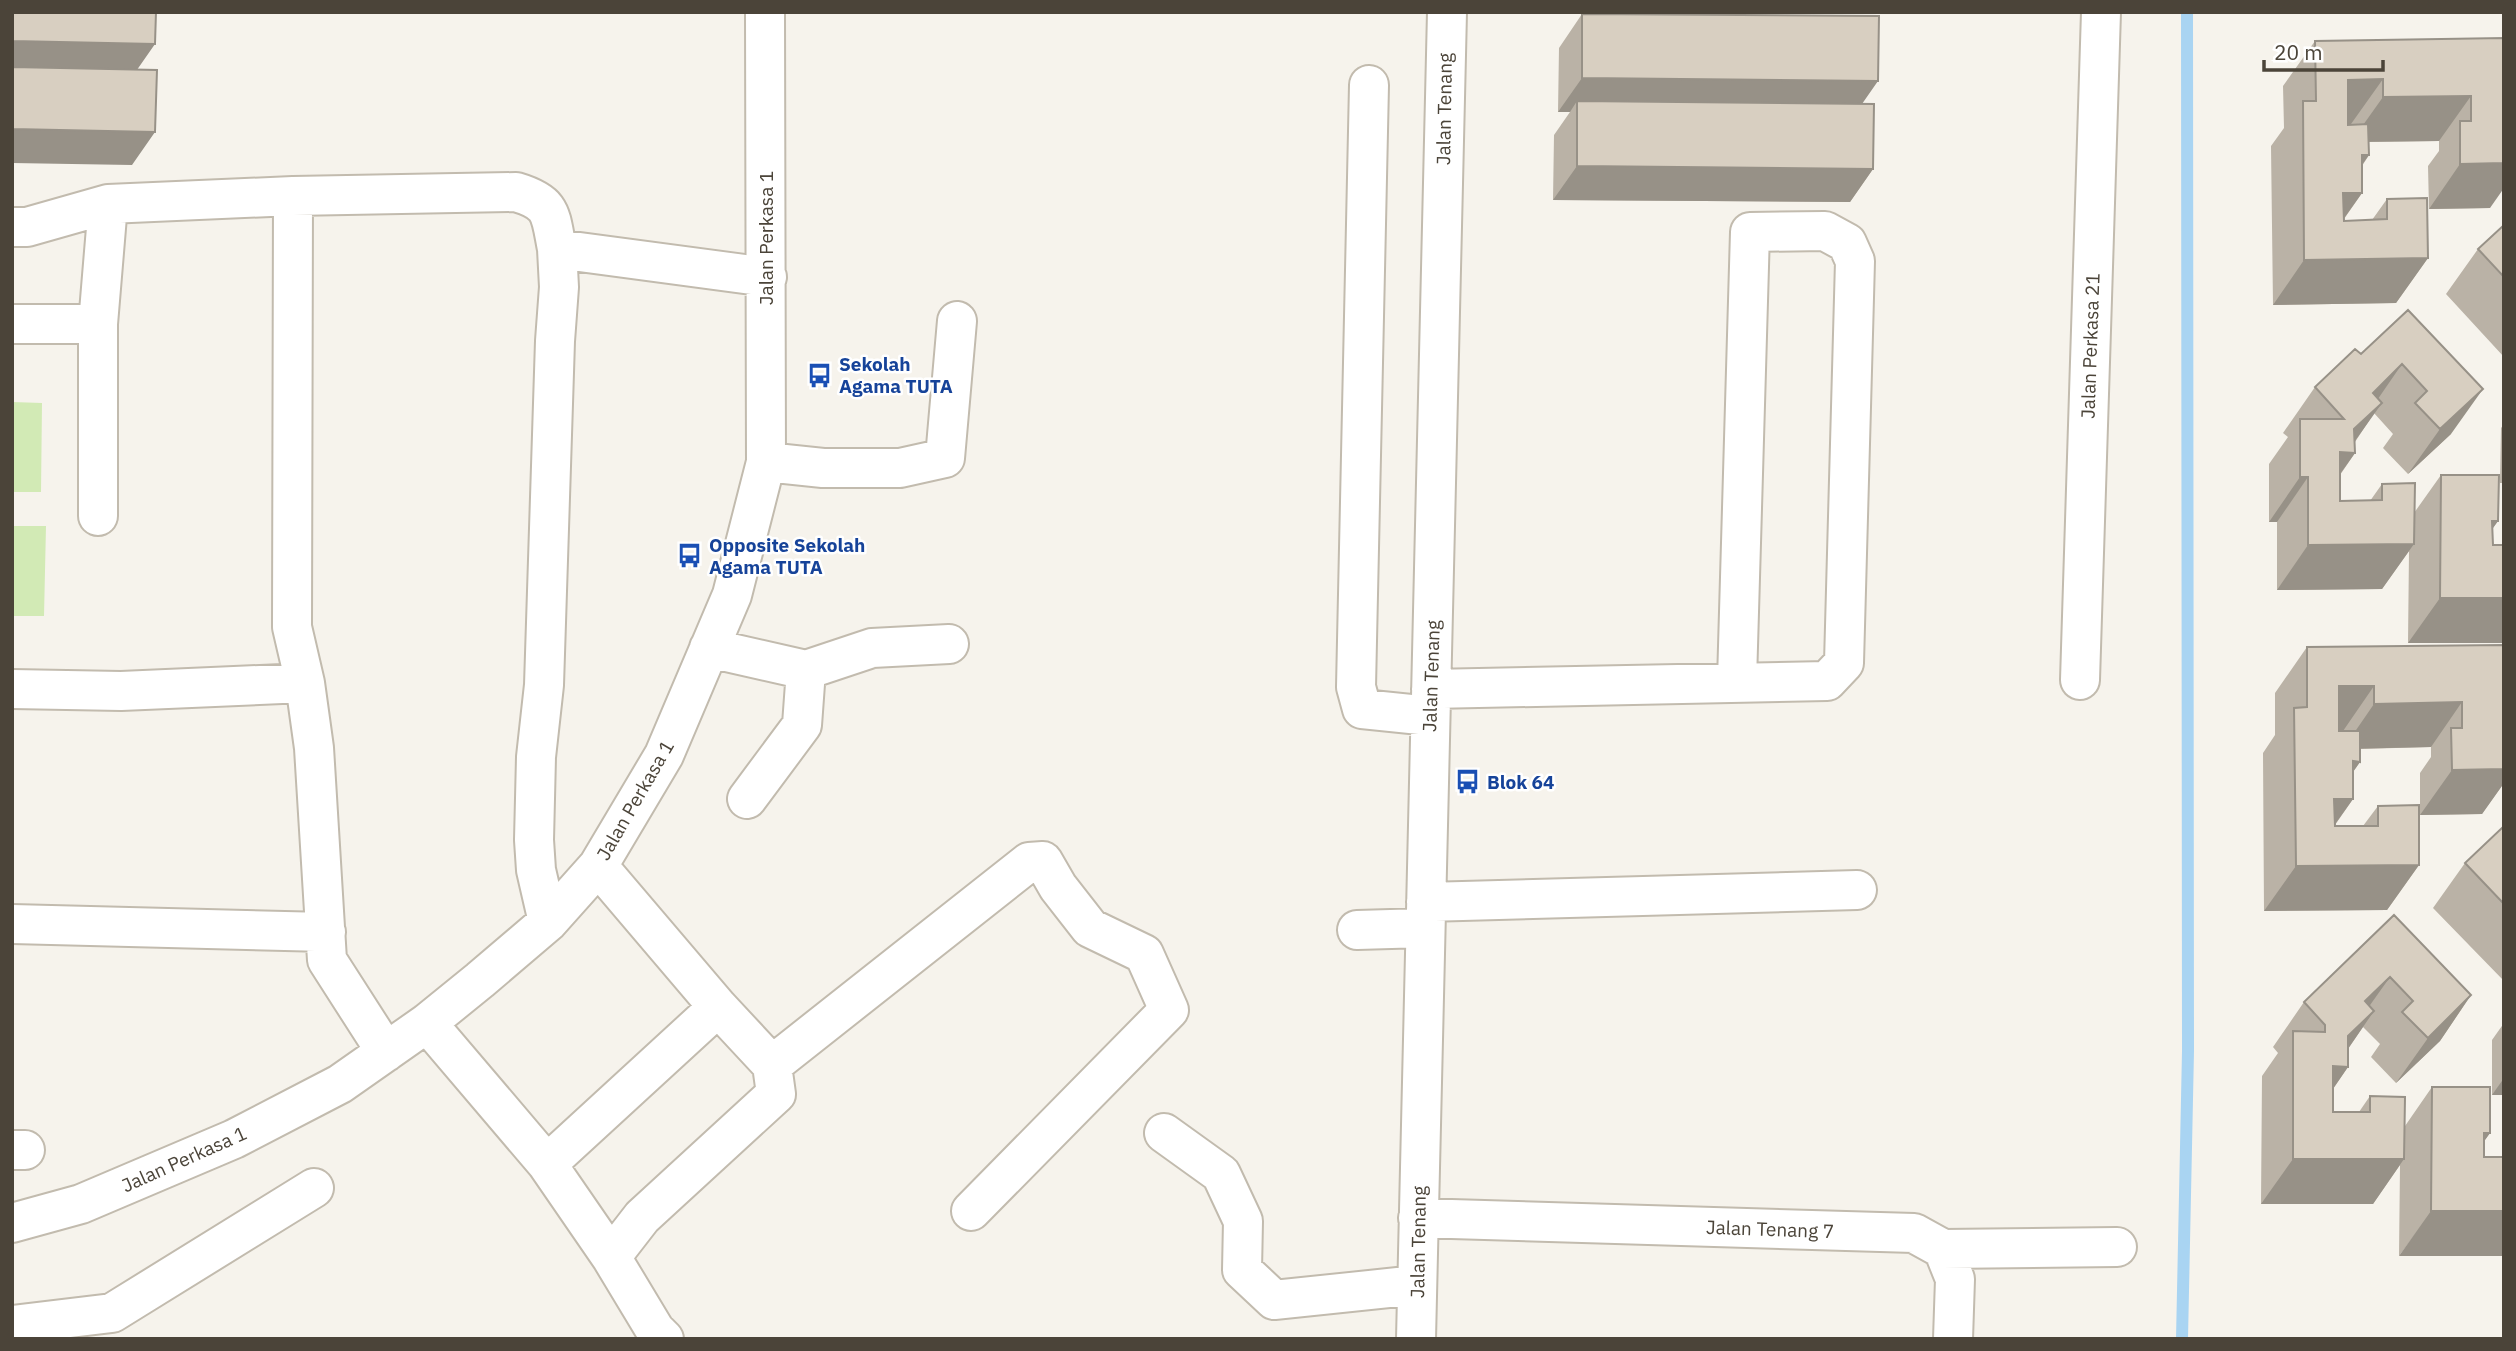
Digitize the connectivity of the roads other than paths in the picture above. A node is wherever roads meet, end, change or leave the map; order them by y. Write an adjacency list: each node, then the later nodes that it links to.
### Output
1 (765, 12): 9 (street, Jalan Perkasa 1)
2 (1447, 12): 22 (street, Jalan Tenang)
3 (2101, 12): 18 (street, Jalan Perkasa 21)
4 (1369, 85): 22 (street)
5 (293, 196): 6 (street); 8 (street); 20 (street)
6 (108, 204): 7 (street); 12 (street)
7 (12, 227)
8 (557, 248): 9 (street); 27 (street)
9 (766, 277): 13 (street, Jalan Perkasa 1)
10 (957, 321): 13 (street)
11 (12, 324): 12 (street)
12 (98, 324): 14 (street)
13 (766, 462): 16 (street, Jalan Perkasa 1)
14 (98, 516)
15 (949, 643): 17 (street)
16 (709, 648): 17 (street); 24 (street, Jalan Perkasa 1)
17 (806, 670): 23 (street)
18 (2080, 680)
19 (1737, 681): 19 (street); 22 (street)
20 (305, 683): 21 (street); 30 (street)
21 (12, 690)
22 (1431, 702): 26 (street, Jalan Tenang)
23 (747, 799)
24 (598, 866): 27 (street, Jalan Perkasa 1); 31 (street)
25 (1857, 890): 26 (street)
26 (1426, 915): 29 (street); 39 (street, Jalan Tenang)
27 (548, 922): 32 (street, Jalan Perkasa 1)
28 (12, 924): 30 (street)
29 (1357, 930)
30 (326, 932): 33 (street)
31 (718, 1007): 34 (street); 36 (street)
32 (427, 1023): 33 (street, Jalan Perkasa 1); 36 (street)
33 (386, 1052): 40 (street, Jalan Perkasa 1)
34 (772, 1065): 38 (street); 43 (street)
35 (1164, 1133): 44 (street)
36 (547, 1164): 43 (street)
37 (314, 1188): 45 (street)
38 (971, 1211)
39 (1419, 1218): 42 (street, Jalan Tenang 7); 44 (street, Jalan Tenang)
40 (12, 1223)
41 (2118, 1247): 42 (street, Jalan Tenang 7)
42 (1943, 1249): 48 (street)
43 (611, 1257): 46 (street)
44 (1417, 1286): 47 (street, Jalan Tenang)
45 (12, 1325)
46 (664, 1339)
47 (1416, 1339)
48 (1953, 1339)

